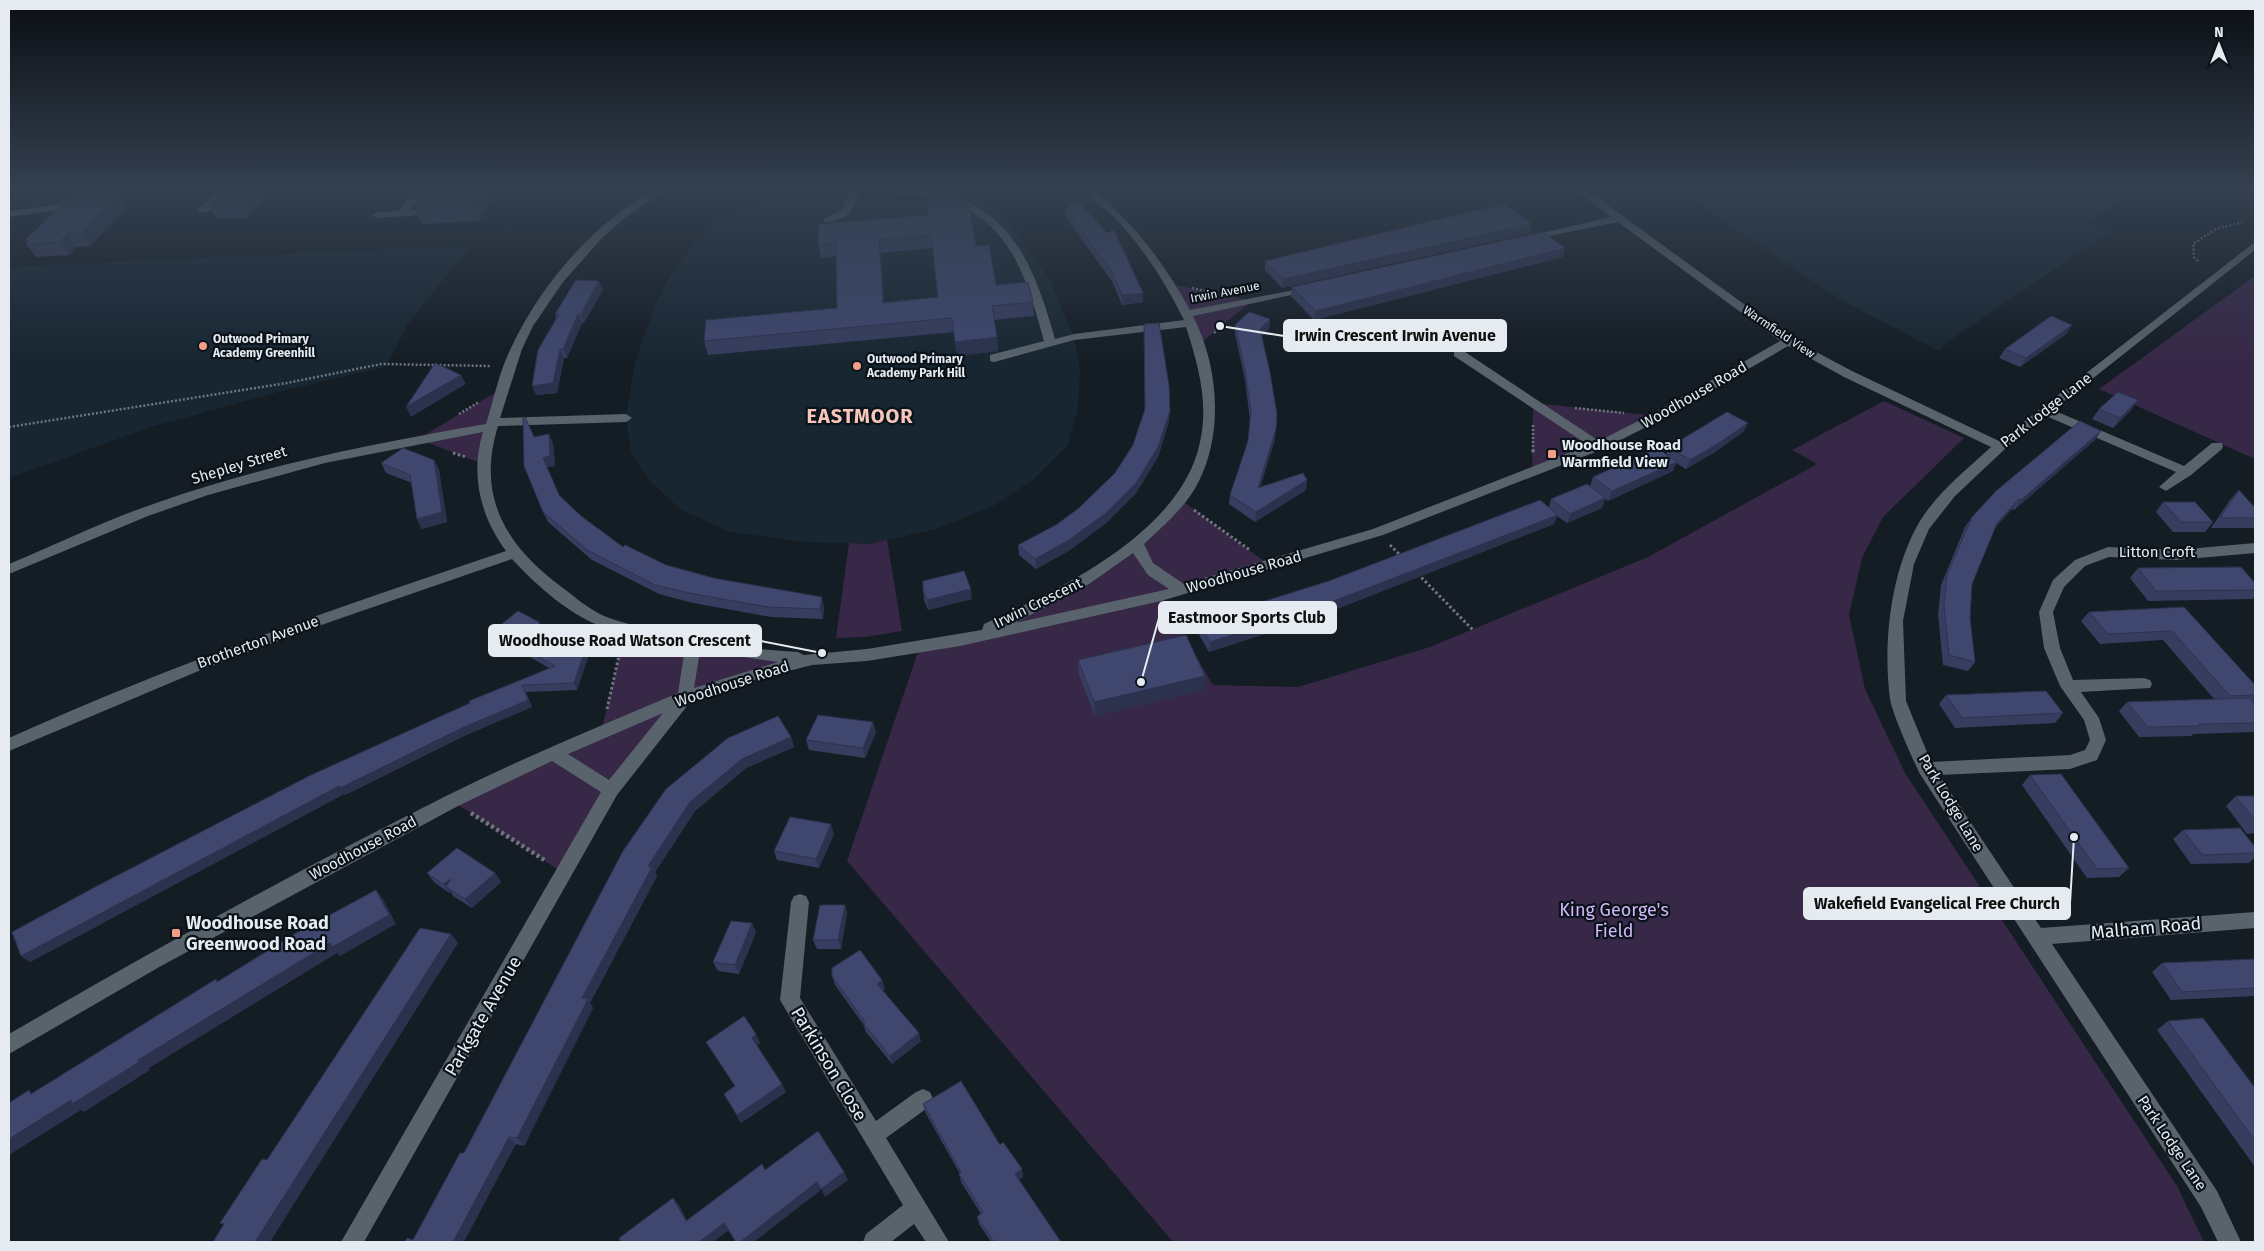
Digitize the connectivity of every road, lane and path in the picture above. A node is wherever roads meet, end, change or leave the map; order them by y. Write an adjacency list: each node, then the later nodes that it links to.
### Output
1 (591, 246): 14 (street)
2 (1013, 246): 11 (street)
3 (1146, 246): 9 (street, Irwin Crescent)
4 (1659, 246): 10 (street, Warmfield View)
5 (2193, 246): 7 (path)
6 (2253, 246): 15 (street, Park Lodge Lane)
7 (2198, 261)
8 (1321, 286): 9 (street, Irwin Avenue)
9 (1189, 318): 11 (street, Irwin Avenue); 24 (street, Irwin Crescent)
10 (1788, 341): 19 (street, Woodhouse Road); 20 (street, Warmfield View)
11 (1050, 343): 13 (street, Irwin Avenue)
12 (1458, 353): 19 (street)
13 (994, 358)
14 (509, 366): 17 (street); 18 (path)
15 (2045, 411): 20 (street, Park Lodge Lane); 22 (street)
16 (626, 418): 17 (street, Shepley Street)
17 (491, 425): 28 (street); 32 (street, Shepley Street)
18 (9, 427)
19 (1598, 446): 25 (street, Woodhouse Road)
20 (2000, 446): 45 (street, Park Lodge Lane)
21 (2217, 446): 22 (street)
22 (2186, 472): 23 (street)
23 (2166, 487)
24 (1180, 499): 26 (street, Irwin Crescent); 30 (path)
25 (1378, 532): 29 (path); 30 (street, Woodhouse Road)
26 (1137, 543): 33 (street); 36 (street, Irwin Crescent)
27 (2255, 548): 40 (street, Litton Croft)
28 (514, 553): 34 (street); 43 (street, Brotherton Avenue)
29 (1405, 560)
30 (1269, 565): 33 (street, Woodhouse Road)
31 (1412, 567): 35 (path)
32 (9, 570)
33 (1183, 590): 36 (street, Woodhouse Road)
34 (626, 629): 37 (street); 42 (path)
35 (1473, 630)
36 (960, 640): 38 (street, Woodhouse Road)
37 (693, 645): 38 (street); 41 (street, Parkgate Avenue)
38 (812, 659): 41 (street, Woodhouse Road)
39 (2144, 684): 40 (street)
40 (2068, 686): 45 (street, Litton Croft)
41 (685, 697): 42 (street, Woodhouse Road); 46 (street, Parkgate Avenue)
42 (601, 732): 44 (street, Woodhouse Road)
43 (9, 745)
44 (553, 753): 46 (street); 47 (street, Woodhouse Road)
45 (1926, 769): 51 (street, Park Lodge Lane)
46 (611, 790): 48 (street, Parkgate Avenue)
47 (452, 801): 48 (path); 52 (street, Woodhouse Road)
48 (565, 874): 56 (street, Parkgate Avenue)
49 (800, 902): 54 (street, Parkinson Close)
50 (2255, 920): 51 (street, Malham Road)
51 (2036, 937): 59 (street, Park Lodge Lane)
52 (9, 1045)
53 (923, 1099): 54 (street, Parkinson Close)
54 (872, 1136): 55 (street, Parkinson Close)
55 (916, 1208): 57 (street); 58 (street, Parkinson Close)
56 (352, 1242)
57 (874, 1242)
58 (938, 1242)
59 (2230, 1242)

